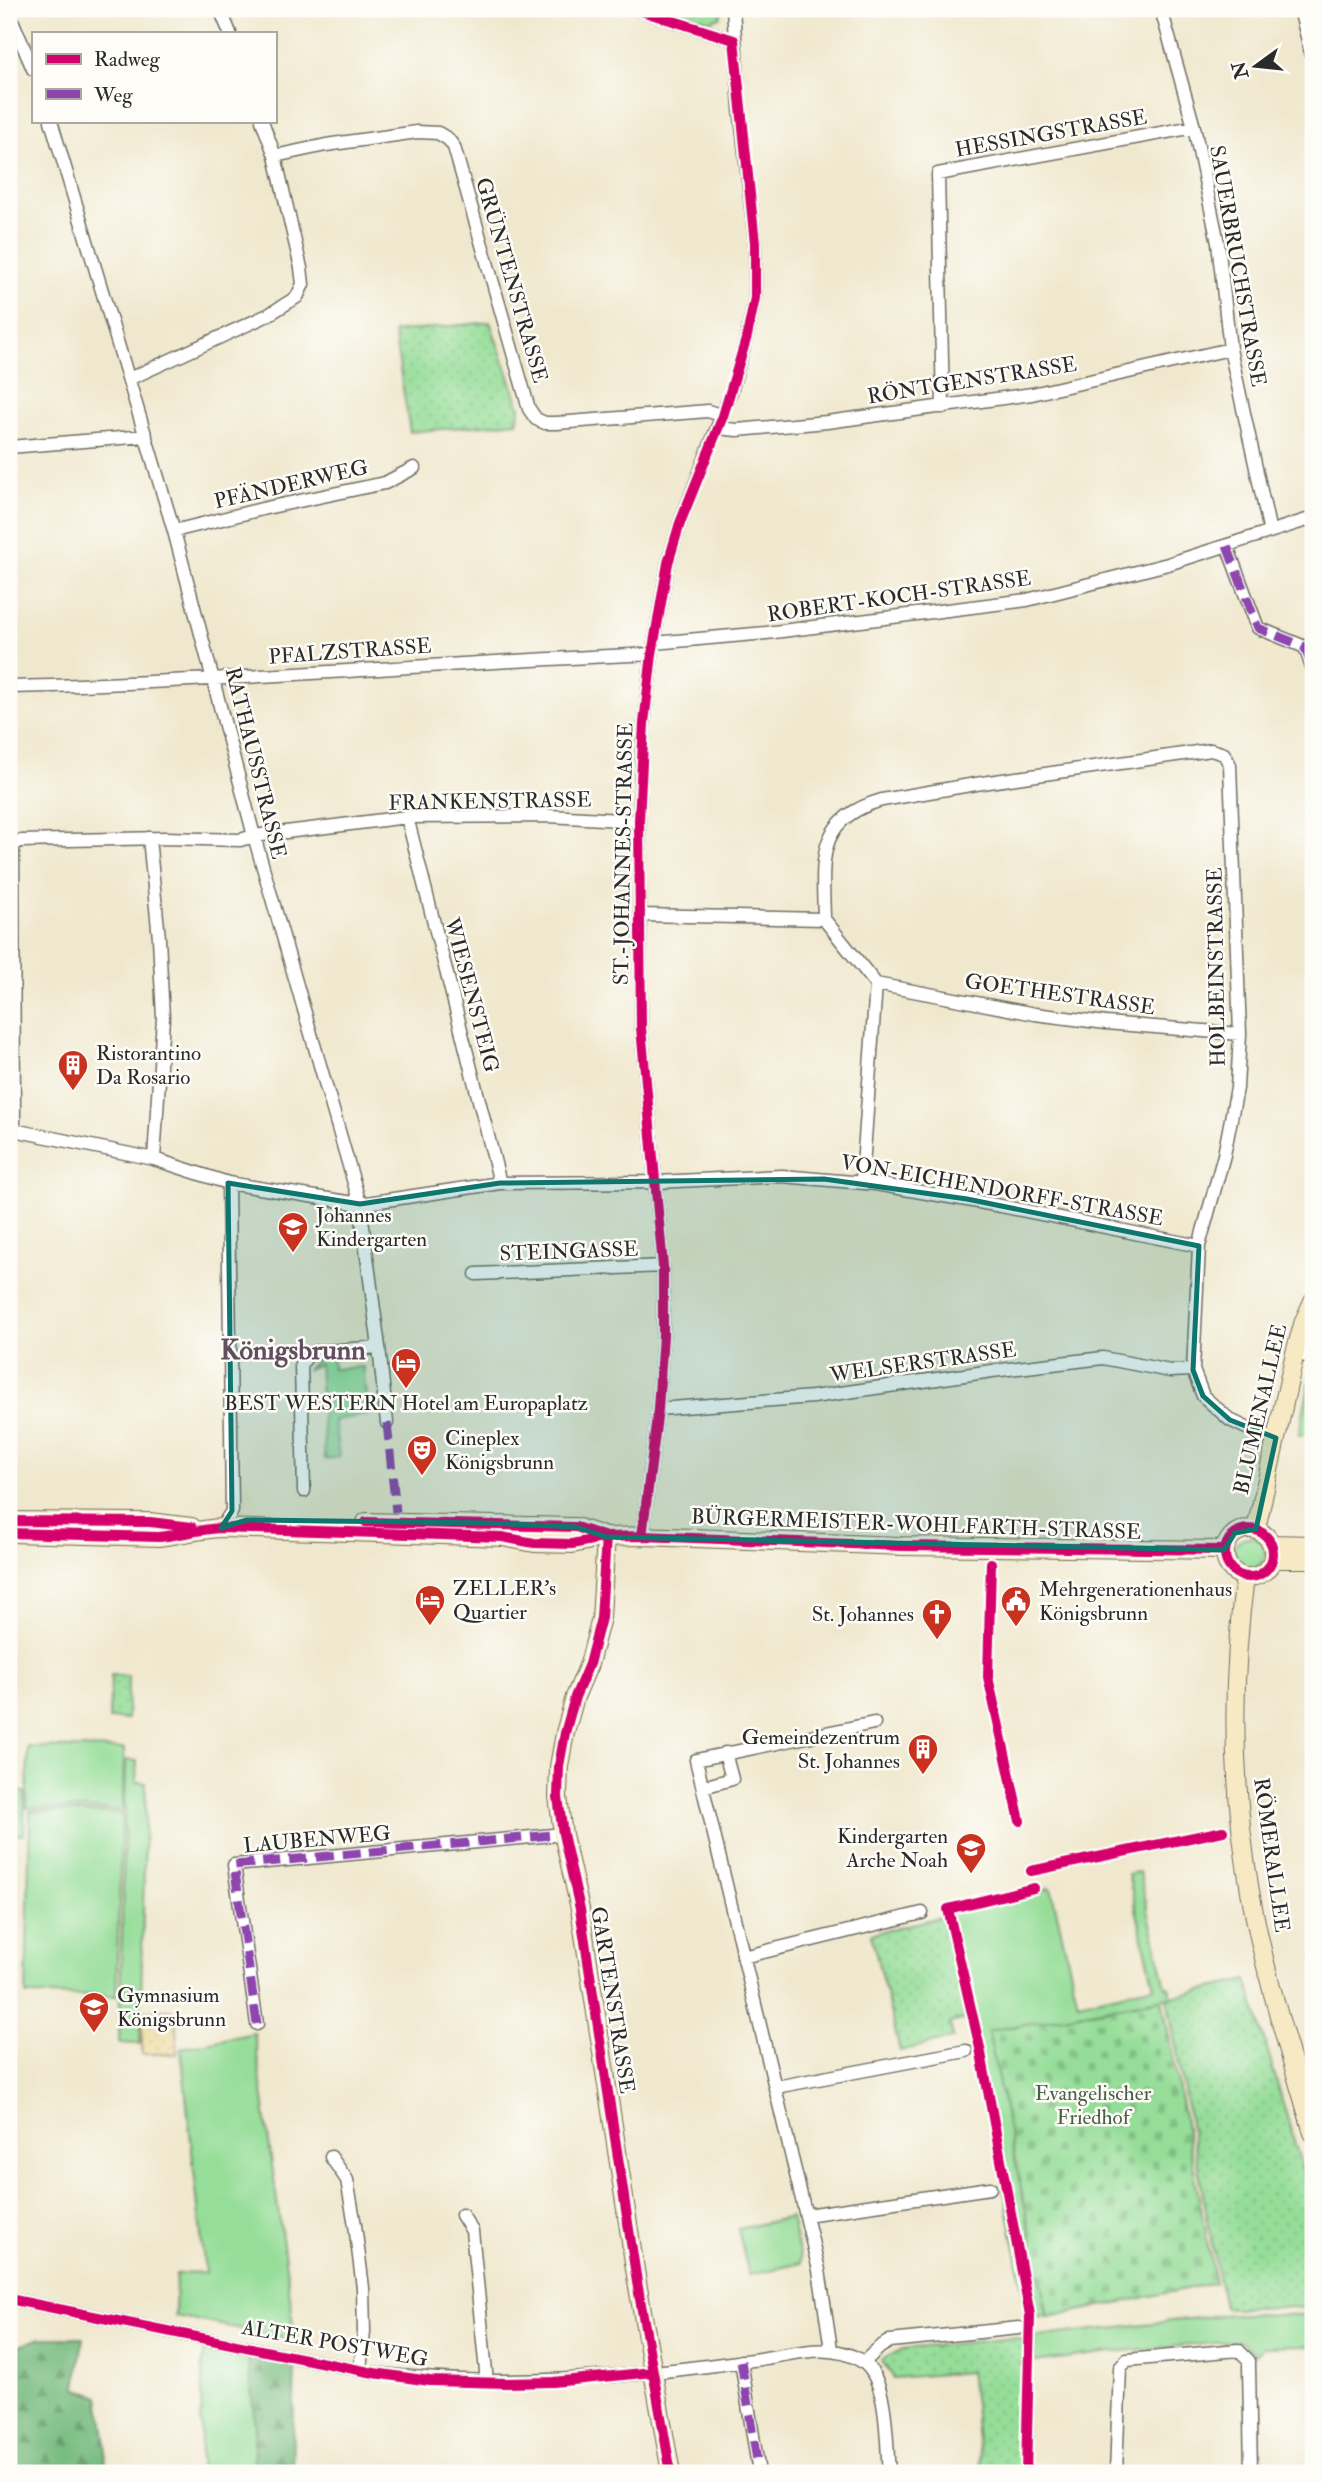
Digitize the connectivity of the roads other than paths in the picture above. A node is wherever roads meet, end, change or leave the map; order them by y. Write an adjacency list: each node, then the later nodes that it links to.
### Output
1 (220, 9): 8 (street)
2 (635, 9): 9 (street)
3 (733, 9): 9 (street, ST.-JOHANNES-STRASSE)
4 (1161, 9): 14 (street, SAUERBRUCHSTRASSE)
5 (1300, 9): 10 (street)
6 (9, 13): 7 (street)
7 (11, 24): 11 (street)
8 (230, 32)
9 (734, 40): 19 (street, ST.-JOHANNES-STRASSE)
10 (1313, 61)
11 (32, 67)
12 (51, 122): 17 (street, RATHAUSSTRASSE)
13 (262, 122): 15 (street)
14 (1194, 127): 16 (street, SAUERBRUCHSTRASSE); 18 (street, HESSINGSTRASSE)
15 (275, 156): 17 (street); 19 (street, GRÜNTENSTRASSE)
16 (1230, 349): 18 (street, RÖNTGENSTRASSE); 25 (street, SAUERBRUCHSTRASSE)
17 (129, 379): 20 (street, RATHAUSSTRASSE)
18 (943, 407): 19 (street, RÖNTGENSTRASSE)
19 (720, 422): 27 (street, ST.-JOHANNES-STRASSE)
20 (146, 436): 21 (street); 24 (street, RATHAUSSTRASSE)
21 (9, 447)
22 (414, 468): 24 (street, PFÄNDERWEG)
23 (1313, 518): 25 (street, ROBERT-KOCH-STRASSE)
24 (174, 531): 29 (street, RATHAUSSTRASSE)
25 (1270, 532): 26 (street, ROBERT-KOCH-STRASSE)
26 (1227, 546): 27 (street, ROBERT-KOCH-STRASSE); 28 (street)
27 (653, 648): 29 (street, PFALZSTRASSE); 32 (street, ST.-JOHANNES-STRASSE)
28 (1313, 671)
29 (215, 681): 30 (street, PFALZSTRASSE); 33 (street, RATHAUSSTRASSE)
30 (9, 687)
31 (407, 817): 32 (street, FRANKENSTRASSE); 33 (street, FRANKENSTRASSE); 45 (street, WIESENSTEIG)
32 (639, 821): 36 (street, ST.-JOHANNES-STRASSE)
33 (254, 836): 34 (street, FRANKENSTRASSE); 46 (street, RATHAUSSTRASSE)
34 (149, 838): 35 (street, FRANKENSTRASSE); 41 (street)
35 (11, 848): 40 (street)
36 (640, 915): 37 (street); 43 (street, ST.-JOHANNES-STRASSE)
37 (824, 919): 38 (street); 39 (street, HOLBEINSTRASSE)
38 (876, 984): 39 (street, GOETHESTRASSE); 42 (street)
39 (1240, 1034): 47 (street, HOLBEINSTRASSE)
40 (11, 1130): 41 (street, VON-EICHENDORFF-STRASSE)
41 (154, 1159): 44 (street, VON-EICHENDORFF-STRASSE)
42 (862, 1181): 43 (street, VON-EICHENDORFF-STRASSE); 47 (street, VON-EICHENDORFF-STRASSE)
43 (656, 1182): 45 (street, VON-EICHENDORFF-STRASSE); 48 (street, ST.-JOHANNES-STRASSE)
44 (228, 1183): 46 (street, VON-EICHENDORFF-STRASSE); 60 (street)
45 (500, 1183): 46 (street, VON-EICHENDORFF-STRASSE)
46 (360, 1204): 51 (street, RATHAUSSTRASSE)
47 (1199, 1246): 54 (street, HOLBEINSTRASSE)
48 (663, 1266): 49 (street, STEINGASSE); 55 (street, ST.-JOHANNES-STRASSE)
49 (476, 1274)
50 (1313, 1301): 52 (street, BLUMENALLEE)
51 (379, 1347): 56 (street, RATHAUSSTRASSE); 58 (street)
52 (1295, 1353): 53 (street); 57 (street, BLUMENALLEE)
53 (1313, 1357)
54 (1193, 1370): 55 (street, WELSERSTRASSE); 57 (street, HOLBEINSTRASSE)
55 (658, 1409): 64 (street, ST.-JOHANNES-STRASSE)
56 (387, 1423)
57 (1276, 1438): 62 (street, BLUMENALLEE)
58 (304, 1491)
59 (9, 1521): 61 (street, BÜRGERMEISTER-WOHLFARTH-STRASSE)
60 (221, 1528): 61 (street, BÜRGERMEISTER-WOHLFARTH-STRASSE); 65 (street, BÜRGERMEISTER-WOHLFARTH-STRASSE)
61 (199, 1529): 63 (street, BÜRGERMEISTER-WOHLFARTH-STRASSE)
62 (1256, 1530): 67 (street); 68 (street)
63 (9, 1533)
64 (642, 1536): 65 (street, BÜRGERMEISTER-WOHLFARTH-STRASSE); 67 (street, BÜRGERMEISTER-WOHLFARTH-STRASSE)
65 (606, 1537): 74 (street, GARTENSTRASSE)
66 (1313, 1545): 68 (street)
67 (1224, 1550): 70 (street)
68 (1272, 1551): 69 (street); 70 (street)
69 (1313, 1559)
70 (1244, 1577): 80 (street, RÖMERALLEE)
71 (874, 1723): 72 (street)
72 (725, 1753): 73 (street); 73 (street)
73 (702, 1787): 76 (street)
74 (563, 1834): 77 (street, LAUBENWEG); 91 (street, GARTENSTRASSE)
75 (922, 1913): 76 (street)
76 (743, 1957): 79 (street)
77 (257, 2024)
78 (966, 2051): 79 (street)
79 (776, 2087): 84 (street)
80 (1313, 2133)
81 (331, 2157): 90 (street, ALTER POSTWEG)
82 (990, 2188): 84 (street)
83 (462, 2215): 92 (street)
84 (806, 2215): 87 (street)
85 (11, 2300): 90 (street, ALTER POSTWEG)
86 (1019, 2328): 89 (street)
87 (831, 2349): 88 (street, ALTER POSTWEG); 89 (street)
88 (741, 2361): 91 (street, ALTER POSTWEG); 94 (street)
89 (864, 2362): 95 (street)
90 (360, 2370): 92 (street, ALTER POSTWEG)
91 (653, 2372): 92 (street, ALTER POSTWEG); 93 (street, GARTENSTRASSE)
92 (486, 2382)
93 (671, 2473)
94 (759, 2473)
95 (889, 2473)
96 (1116, 2473): 97 (street)
97 (1251, 2473)

